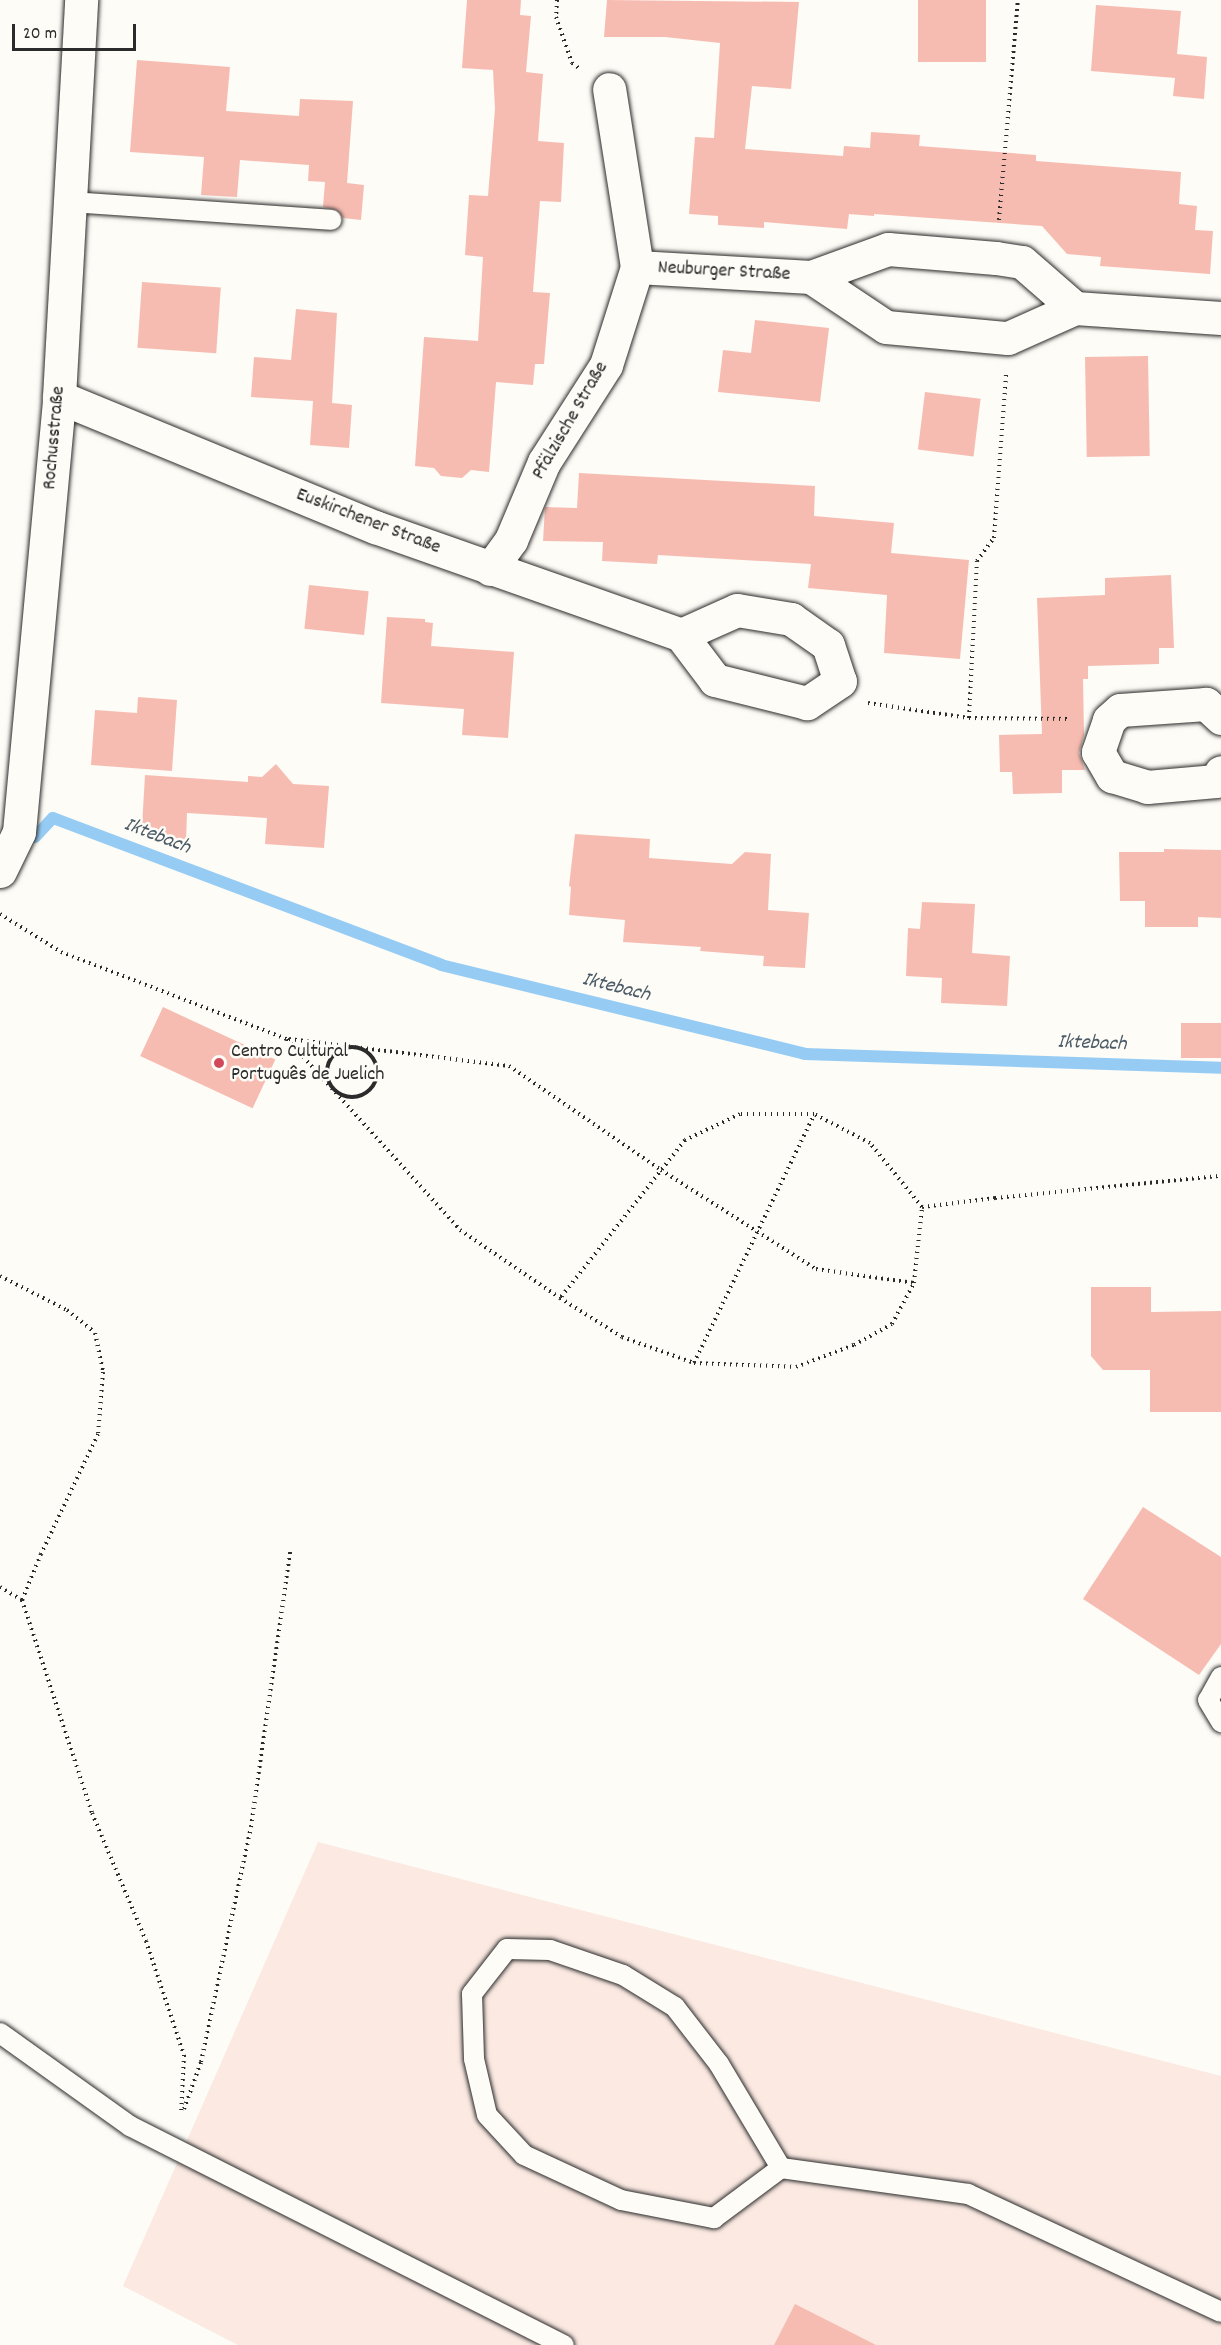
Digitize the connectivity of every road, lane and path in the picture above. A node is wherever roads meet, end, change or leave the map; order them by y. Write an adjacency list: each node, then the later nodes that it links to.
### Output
1 (81, 0): 5 (street, Rochusstraße)
2 (557, 0): 4 (path)
3 (1018, 0): 7 (path)
4 (609, 89): 8 (street, Pfälzische Straße)
5 (70, 202): 6 (lane); 13 (street, Rochusstraße)
6 (331, 220)
7 (996, 258): 9 (street, Neuburger Straße); 10 (street, Neuburger Straße)
8 (637, 267): 9 (street, Neuburger Straße); 14 (street, Pfälzische Straße)
9 (811, 277): 12 (street, Neuburger Straße)
10 (1075, 308): 11 (street, Neuburger Straße); 12 (street, Neuburger Straße)
11 (1221, 318)
12 (1008, 338): 17 (path)
13 (59, 397): 14 (street, Euskirchener Straße); 21 (street, Rochusstraße)
14 (490, 569): 15 (street, Euskirchener Straße)
15 (681, 635): 16 (street); 16 (street)
16 (840, 681): 17 (path)
17 (969, 718): 19 (path)
18 (1221, 718): 19 (street)
19 (1109, 720): 20 (street)
20 (1221, 772)
21 (0, 872)
22 (0, 914): 23 (path)
23 (287, 1039): 24 (path); 25 (path)
24 (358, 1048): 25 (path); 25 (path); 27 (path)
25 (335, 1092): 33 (path)
26 (814, 1114): 27 (path); 29 (path); 30 (path)
27 (662, 1170): 30 (path); 33 (path)
28 (1221, 1176): 29 (path)
29 (922, 1207): 32 (path)
30 (757, 1231): 32 (path); 34 (path)
31 (0, 1276): 37 (path)
32 (914, 1283): 34 (path)
33 (560, 1298): 34 (path)
34 (694, 1363)
35 (290, 1552): 41 (path)
36 (0, 1587): 37 (path)
37 (22, 1600): 41 (path)
38 (1221, 1677): 39 (lane)
39 (1221, 1722)
40 (0, 2033): 42 (lane)
41 (182, 2115): 42 (path)
42 (164, 2143): 45 (lane)
43 (781, 2168): 43 (lane); 44 (lane)
44 (1221, 2313)
45 (564, 2345)

